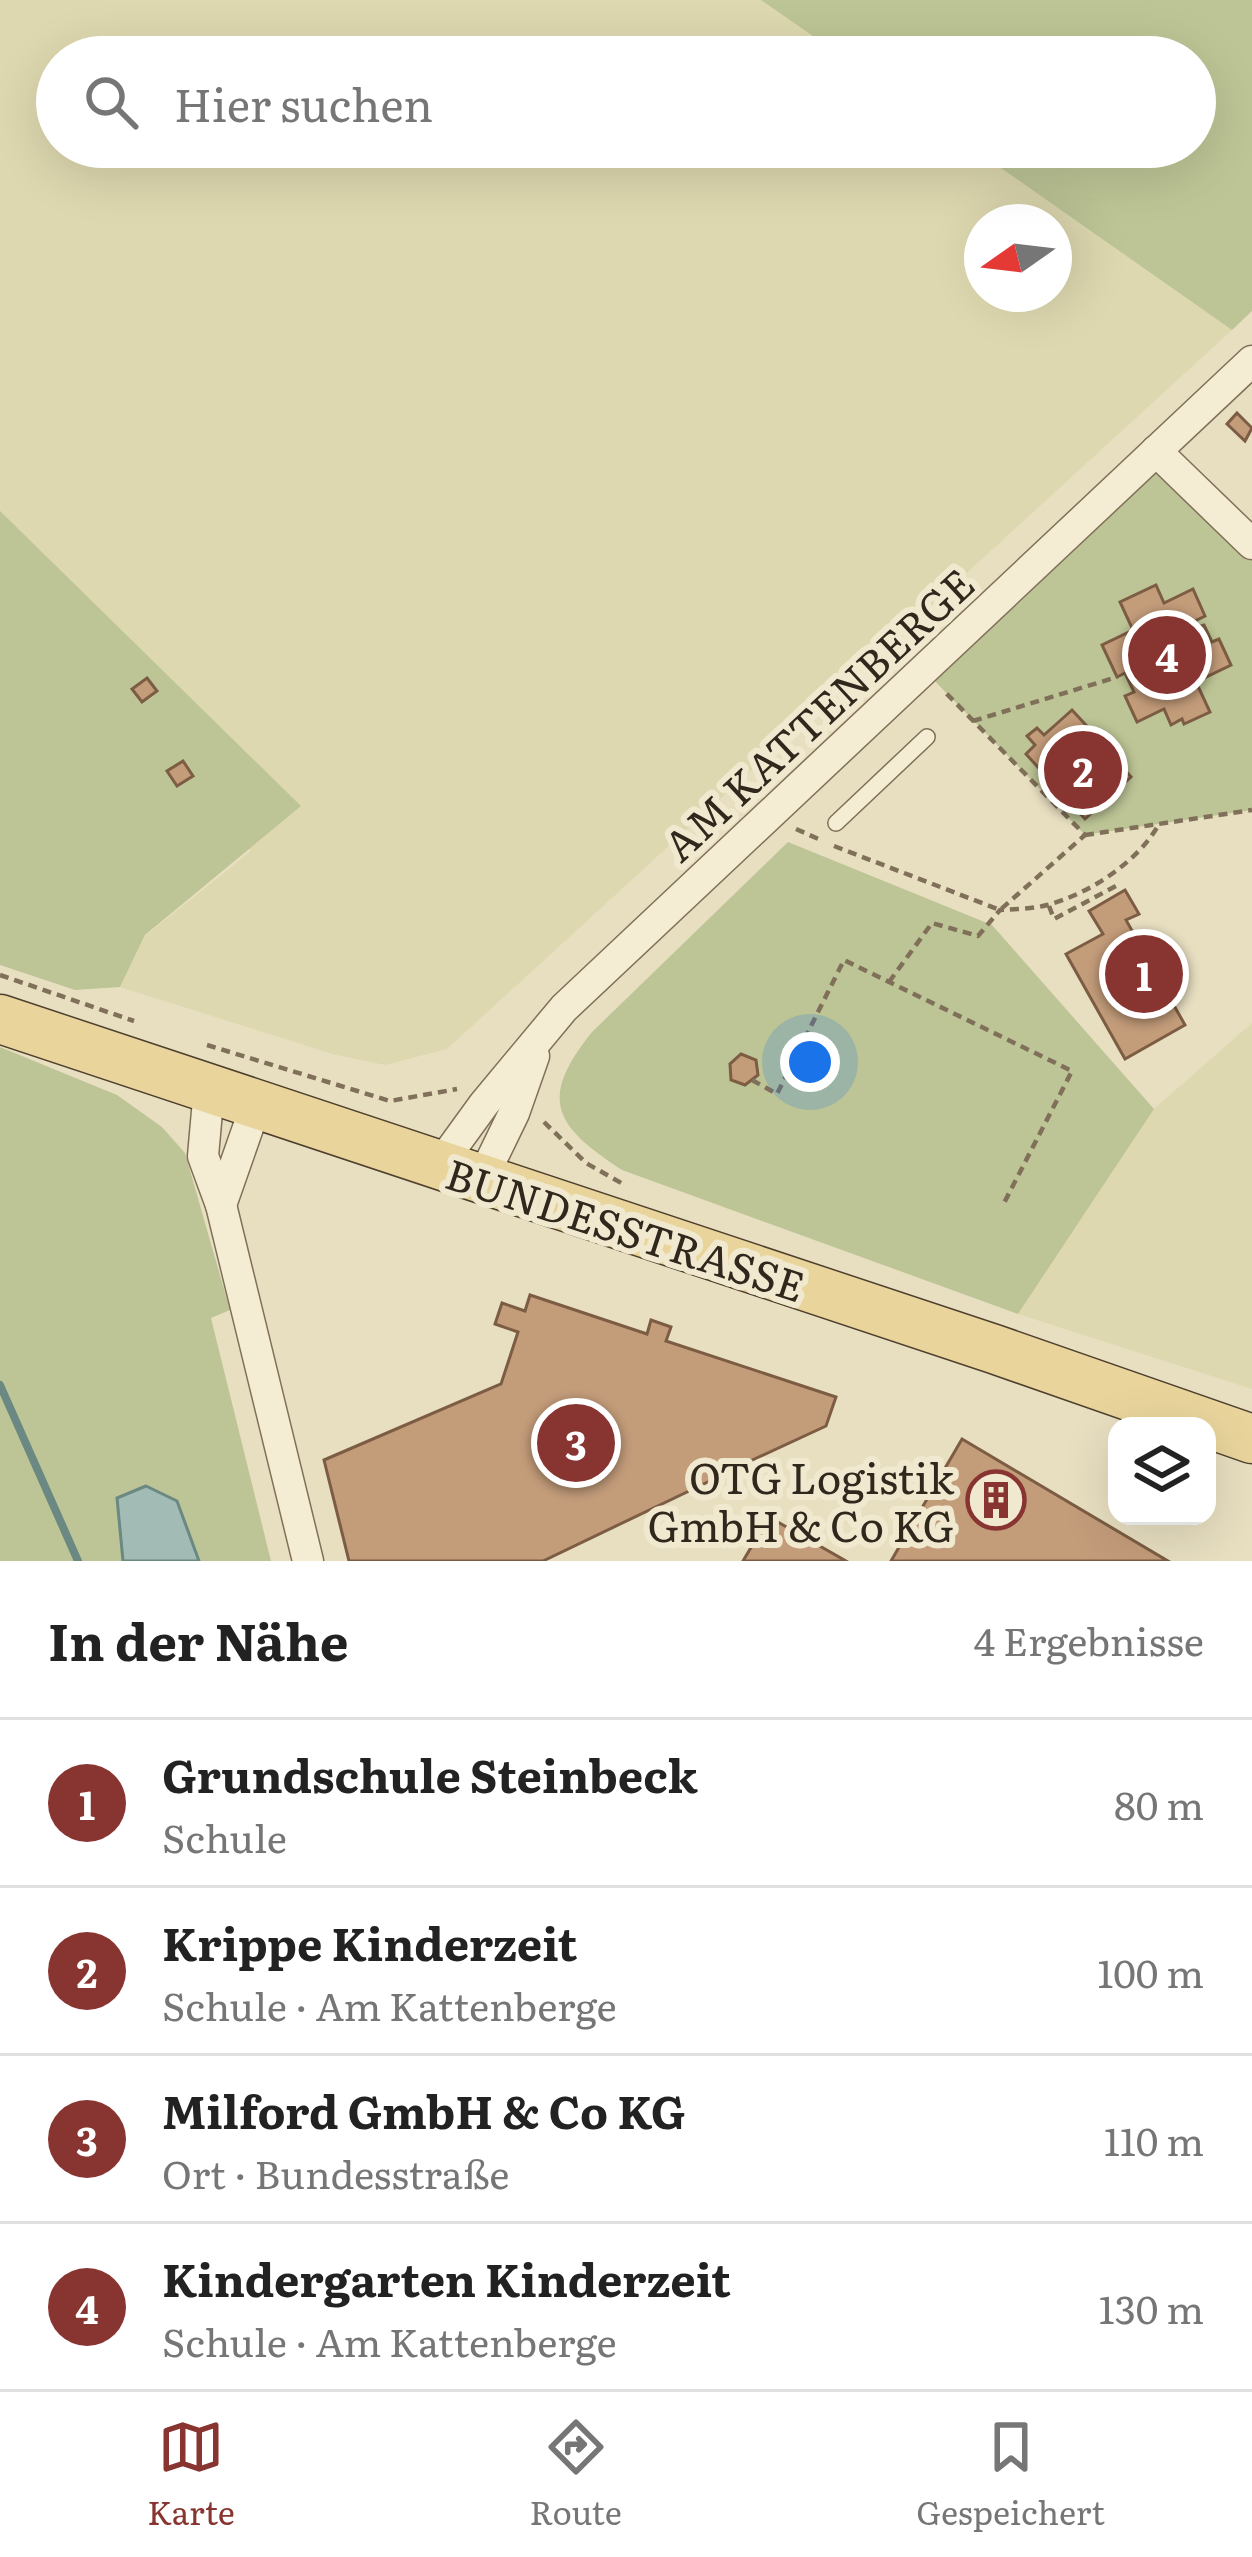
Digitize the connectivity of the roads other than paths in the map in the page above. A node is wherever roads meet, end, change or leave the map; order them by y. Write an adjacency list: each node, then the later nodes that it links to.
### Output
1 (1252, 361): 2 (street, AM KATTENBERGE)
2 (1156, 452): 3 (street); 7 (street, AM KATTENBERGE)
3 (1252, 544)
4 (927, 737): 5 (lane)
5 (836, 823)
6 (0, 1019): 8 (main road, BUNDESSTRASSE)
7 (540, 1039): 10 (street, AM KATTENBERGE); 10 (street, AM KATTENBERGE)
8 (209, 1088): 9 (main road, BUNDESSTRASSE); 11 (street)
9 (256, 1105): 10 (main road, BUNDESSTRASSE); 11 (street)
10 (460, 1174): 12 (main road, BUNDESSTRASSE)
11 (221, 1205): 13 (street)
12 (1252, 1439)
13 (308, 1561)

